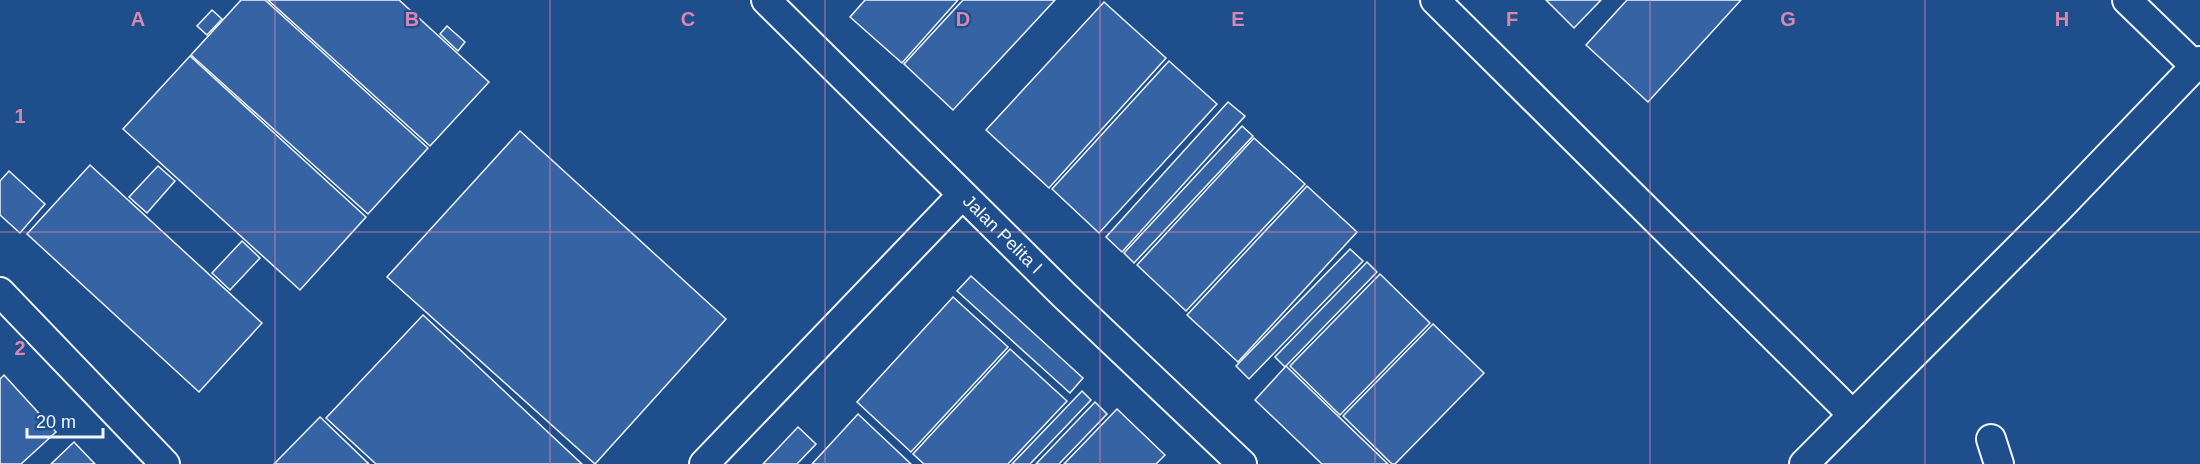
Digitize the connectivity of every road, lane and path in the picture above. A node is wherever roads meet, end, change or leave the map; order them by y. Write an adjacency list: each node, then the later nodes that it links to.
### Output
1 (766, 0): 5 (lane, Jalan Pelita I)
2 (1436, 0): 7 (lane)
3 (2127, 0): 4 (lane)
4 (2198, 64): 7 (lane)
5 (962, 195): 9 (lane); 10 (lane, Jalan Pelita I)
6 (0, 292): 8 (lane)
7 (1853, 415): 11 (lane)
8 (165, 464)
9 (704, 464)
10 (1242, 464)
11 (1804, 464)

